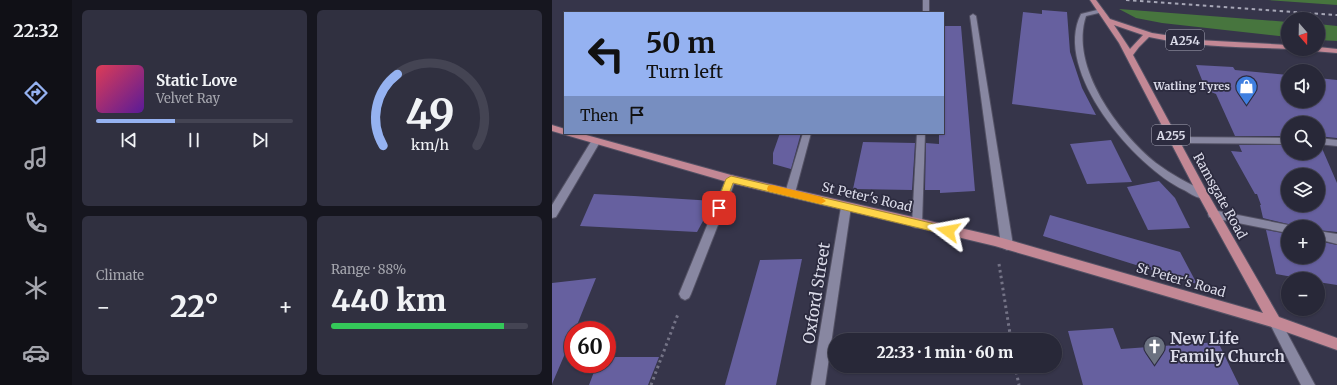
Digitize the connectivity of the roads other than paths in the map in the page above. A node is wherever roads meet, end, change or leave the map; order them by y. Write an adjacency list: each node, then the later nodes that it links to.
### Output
1 (926, 0): 4 (street)
2 (1093, 0): 3 (main road, Ramsgate Road / A254)
3 (1101, 11): 6 (main road, Ramsgate Road / A254); 24 (street)
4 (926, 12)
5 (974, 16): 32 (street)
6 (1109, 21): 7 (main road, A254); 11 (main road, Ramsgate Road / A255)
7 (1147, 36): 8 (main road, A254); 11 (main road)
8 (1281, 47)
9 (1325, 50): 10 (main road)
10 (1337, 51)
11 (1129, 55): 17 (main road, Ramsgate Road / A255)
12 (552, 128): 13 (main road, St Peter's Road)
13 (564, 132)
14 (569, 134): 19 (main road, St Peter's Road)
15 (807, 134): 23 (street)
16 (921, 134): 28 (street)
17 (1174, 140): 18 (street); 24 (main road, Ramsgate Road / A255)
18 (1281, 141)
19 (595, 142): 22 (main road, St Peter's Road); 26 (street)
20 (1325, 142): 21 (street)
21 (1337, 143)
22 (731, 179): 23 (main road, St Peter's Road); 33 (street)
23 (790, 193): 25 (main road, St Peter's Road)
24 (1202, 195): 27 (main road, Ramsgate Road / A255)
25 (846, 207): 28 (main road, St Peter's Road); 36 (street, Oxford Street)
26 (552, 214)
27 (1214, 214): 29 (street); 34 (main road, Ramsgate Road / A255)
28 (917, 224): 32 (main road, St Peter's Road)
29 (1281, 228)
30 (1325, 236): 31 (street)
31 (1337, 239)
32 (1007, 245): 34 (main road, St Peter's Road)
33 (686, 294)
34 (1275, 322): 35 (main road, St Peter's Road); 37 (street)
35 (1337, 344)
36 (818, 385)
37 (1308, 385)

